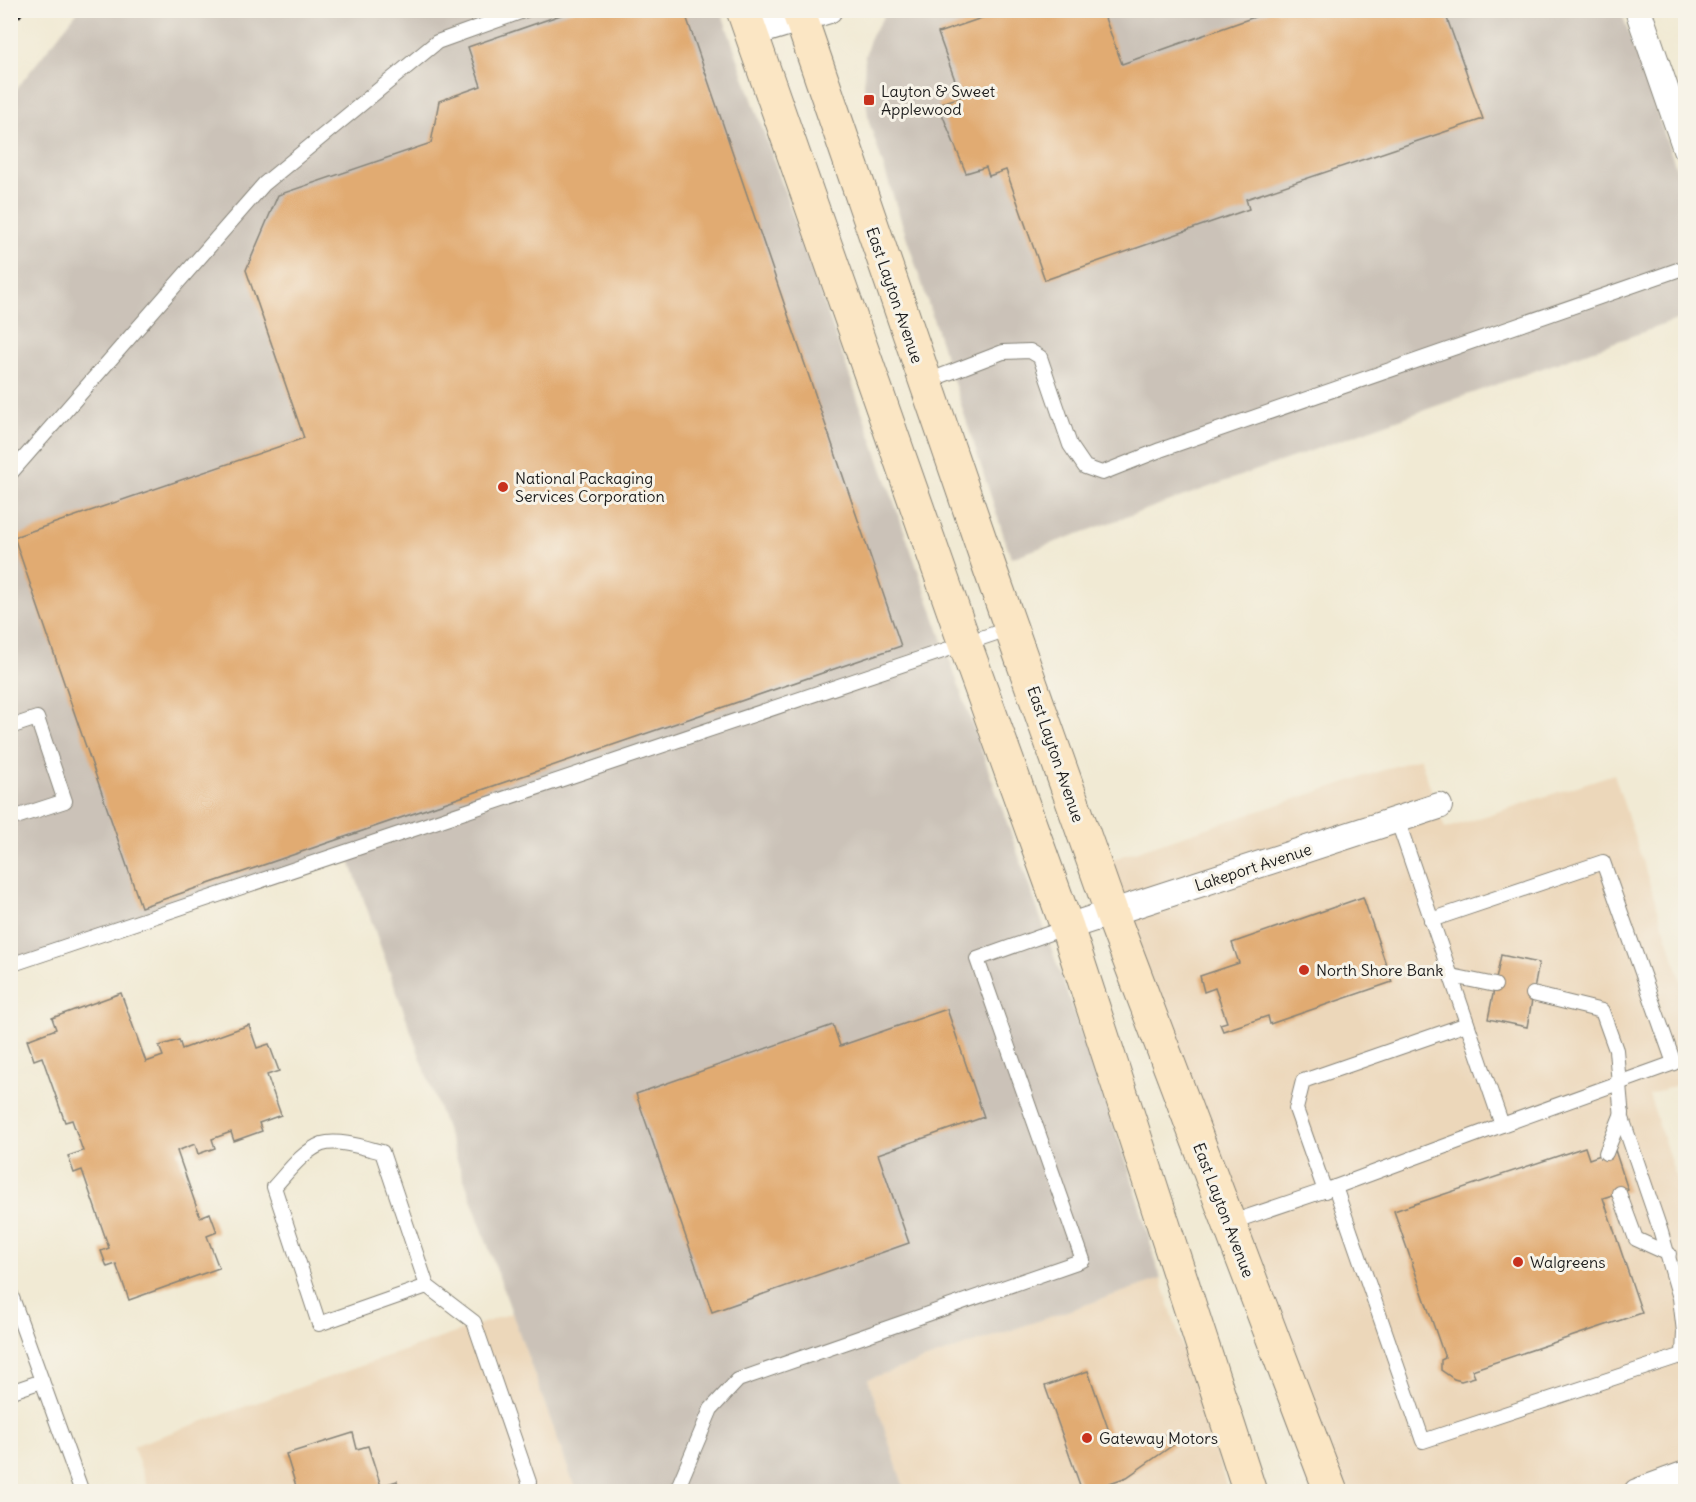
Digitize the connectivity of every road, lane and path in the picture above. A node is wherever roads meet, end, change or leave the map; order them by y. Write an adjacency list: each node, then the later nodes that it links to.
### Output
1 (526, 10): 8 (lane)
2 (1638, 10): 5 (street)
3 (809, 14): 4 (street); 7 (main road, East Layton Avenue)
4 (747, 22): 10 (main road)
5 (1686, 148)
6 (1686, 267): 7 (lane)
7 (925, 382): 9 (main road, East Layton Avenue)
8 (10, 474)
9 (1011, 628): 10 (lane); 15 (main road, East Layton Avenue)
10 (965, 644): 17 (main road); 18 (lane)
11 (10, 727): 13 (lane)
12 (1438, 806): 14 (street, Lakeport Avenue)
13 (10, 819)
14 (1397, 819): 15 (street, Lakeport Avenue); 16 (lane)
15 (1112, 914): 17 (street, Lakeport Avenue); 29 (main road, East Layton Avenue)
16 (1431, 920): 19 (lane); 23 (lane)
17 (1067, 927): 39 (lane); 40 (main road)
18 (10, 965)
19 (1452, 976): 20 (lane); 22 (lane)
20 (1495, 985)
21 (1533, 994): 23 (lane)
22 (1467, 1024): 25 (lane); 27 (lane)
23 (1620, 1083): 24 (lane); 25 (lane)
24 (1622, 1113): 26 (lane); 30 (lane)
25 (1502, 1125): 27 (lane)
26 (1606, 1153)
27 (1330, 1189): 29 (lane); 33 (lane)
28 (1619, 1193): 30 (lane)
29 (1229, 1223): 41 (main road, East Layton Avenue)
30 (1669, 1254): 33 (lane)
31 (426, 1286): 31 (lane); 38 (lane)
32 (10, 1292): 34 (lane)
33 (1684, 1358)
34 (42, 1382): 35 (lane); 37 (lane)
35 (10, 1392)
36 (1686, 1474): 42 (street)
37 (82, 1491)
38 (528, 1491)
39 (676, 1491)
40 (1250, 1491)
41 (1331, 1491)
42 (1636, 1491)

